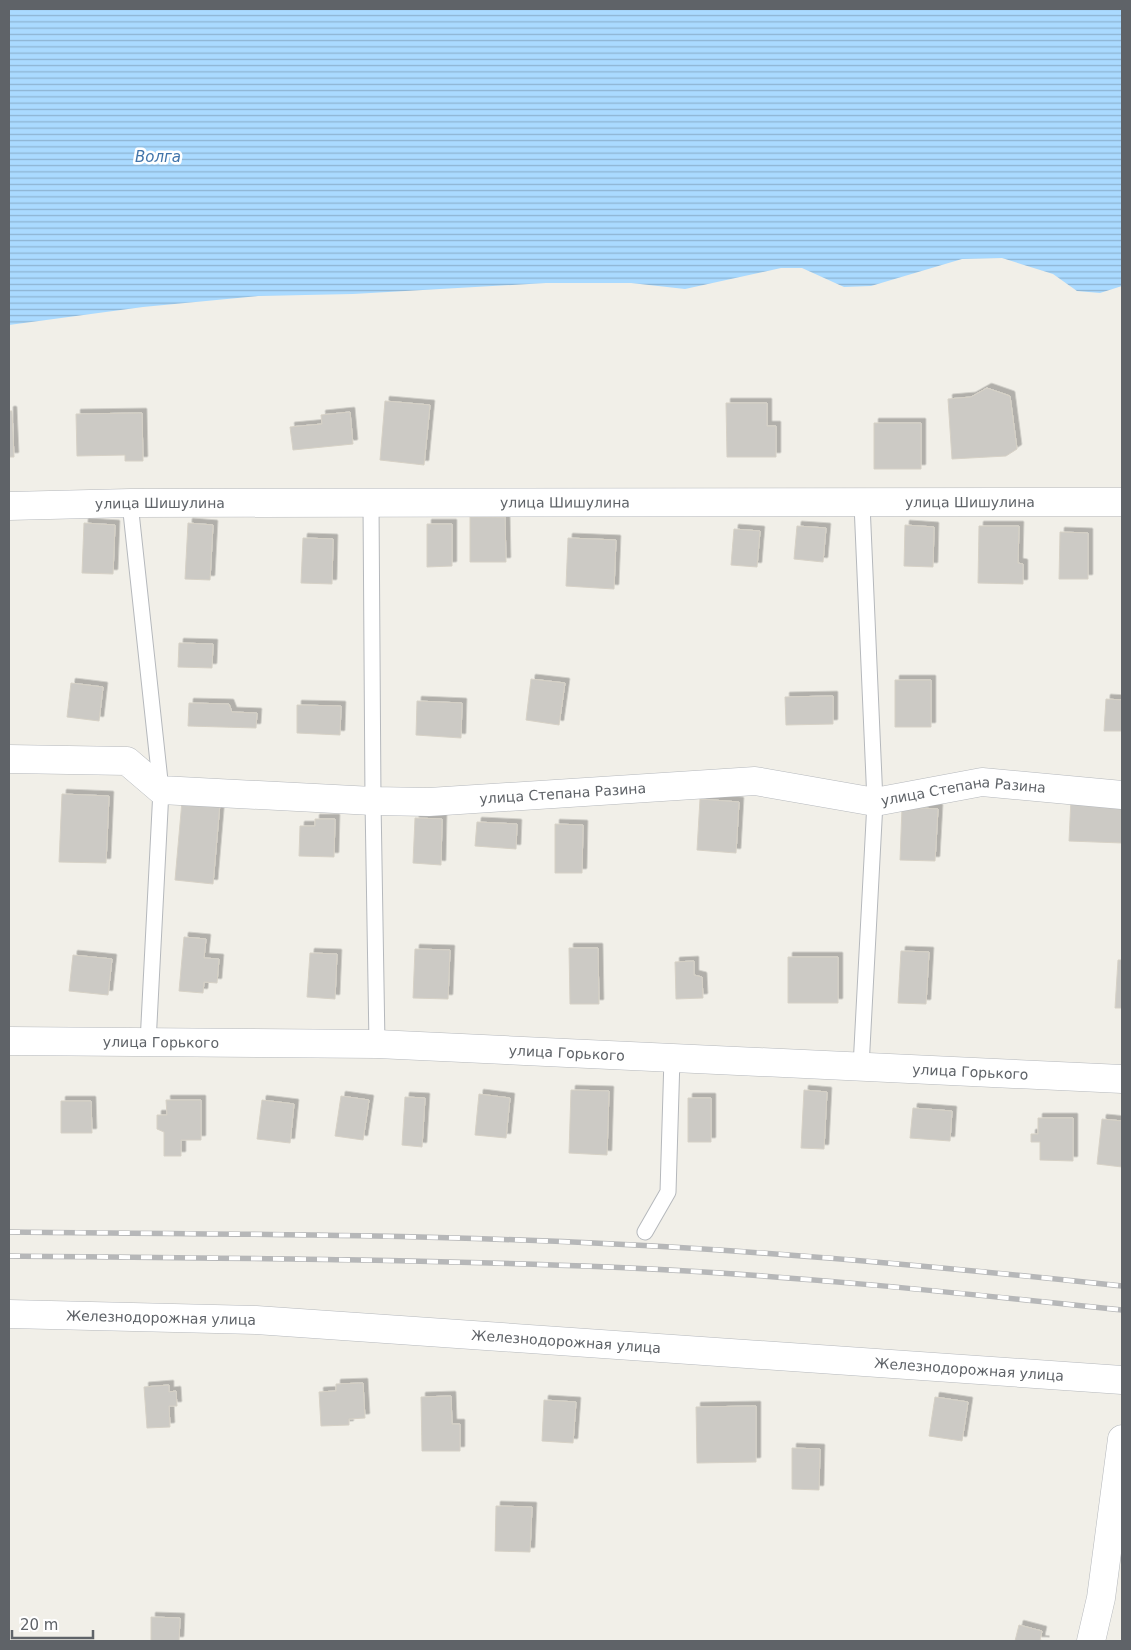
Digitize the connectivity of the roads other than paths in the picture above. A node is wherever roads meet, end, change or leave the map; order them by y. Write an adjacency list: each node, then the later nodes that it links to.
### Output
1 (1122, 502): 4 (street, улица Шишулина)
2 (130, 503): 3 (street, улица Шишулина); 5 (street, улица Шишулина); 7 (lane)
3 (372, 503): 4 (street, улица Шишулина); 9 (lane)
4 (862, 504): 10 (lane)
5 (9, 506)
6 (9, 759): 7 (street)
7 (161, 790): 9 (street, улица Степана Разина); 12 (lane)
8 (1122, 795): 10 (street, улица Степана Разина)
9 (373, 801): 10 (street, улица Степана Разина); 13 (lane)
10 (875, 802): 15 (lane)
11 (9, 1042): 12 (street, улица Горького)
12 (148, 1043): 13 (street, улица Горького)
13 (377, 1044): 14 (street, улица Горького)
14 (672, 1058): 15 (street, улица Горького); 17 (lane)
15 (861, 1067): 16 (street, улица Горького)
16 (1122, 1079)
17 (645, 1232)
18 (9, 1314): 19 (street, Железнодорожная улица)
19 (1122, 1380)
20 (1122, 1439): 21 (street)
21 (1091, 1641)

